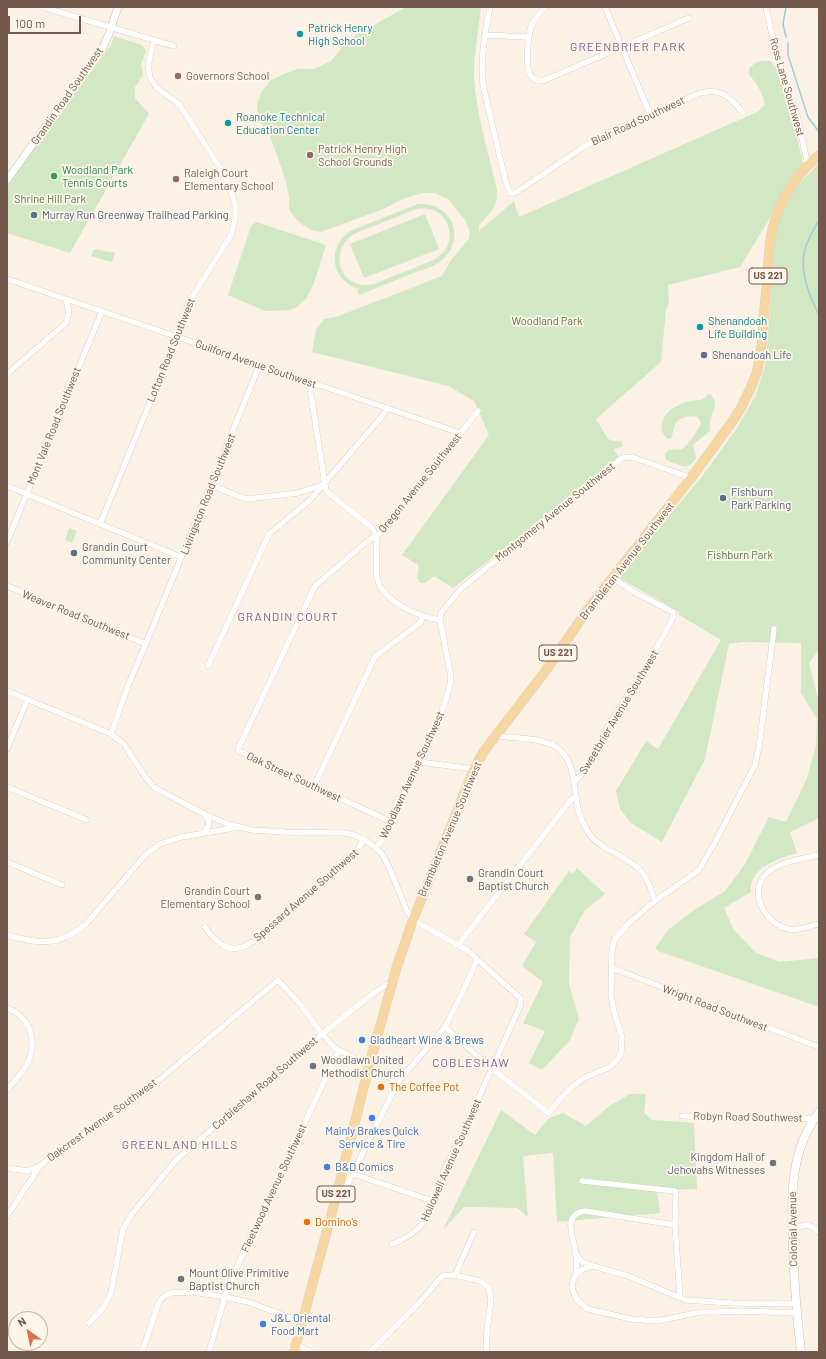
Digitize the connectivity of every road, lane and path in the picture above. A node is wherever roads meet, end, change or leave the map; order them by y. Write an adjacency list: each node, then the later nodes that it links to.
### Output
1 (42, 7): 8 (street)
2 (118, 7): 8 (street, Grandin Road Southwest)
3 (490, 7): 9 (street)
4 (545, 7): 10 (street)
5 (605, 7): 13 (street)
6 (766, 7): 17 (street, Ross Lane Southwest)
7 (689, 18): 13 (street)
8 (111, 28): 11 (street); 18 (street, Grandin Road Southwest)
9 (485, 35): 10 (street); 15 (street, Blair Road Southwest)
10 (528, 37): 13 (street)
11 (154, 40): 12 (street); 23 (street, Lofton Road Southwest)
12 (174, 46)
13 (622, 47): 15 (street)
14 (743, 113): 15 (street, Blair Road Southwest)
15 (650, 114)
16 (819, 155): 17 (main road, Brambleton Avenue Southwest / US 221)
17 (808, 166): 30 (main road, Brambleton Avenue Southwest / US 221)
18 (9, 171): 19 (street, Grandin Road Southwest)
19 (7, 180)
20 (7, 278): 21 (street, Guilford Avenue Southwest)
21 (66, 299): 22 (street, Guilford Avenue Southwest); 25 (street)
22 (102, 311): 23 (street, Guilford Avenue Southwest); 34 (street, Mont Vale Road Southwest)
23 (177, 337): 24 (street, Guilford Avenue Southwest); 35 (street, Lofton Road Southwest)
24 (260, 364): 26 (street, Guilford Avenue Southwest); 32 (street, Livingston Road Southwest)
25 (7, 374)
26 (309, 382): 27 (street, Guilford Avenue Southwest); 31 (street)
27 (386, 408): 29 (street, Guilford Avenue Southwest); 31 (street)
28 (478, 412): 29 (street, Oregon Avenue Southwest)
29 (460, 433): 36 (street, Oregon Avenue Southwest)
30 (691, 478): 39 (main road, Brambleton Avenue Southwest / US 221); 42 (street, Montgomery Avenue Southwest)
31 (324, 484): 32 (street); 36 (street); 45 (street)
32 (211, 485): 38 (street, Livingston Road Southwest)
33 (7, 486): 34 (street)
34 (27, 494): 35 (street); 37 (street, Mont Vale Road Southwest)
35 (100, 524): 38 (street)
36 (376, 536): 41 (street); 48 (street, Oregon Avenue Southwest)
37 (7, 542)
38 (181, 557): 44 (street, Livingston Road Southwest)
39 (613, 578): 50 (main road, Brambleton Avenue Southwest / US 221); 54 (street, Sweetbrier Avenue Southwest)
40 (7, 586): 44 (street, Weaver Road Southwest)
41 (422, 616): 42 (street); 55 (street)
42 (440, 620): 52 (street, Woodlawn Avenue Southwest)
43 (774, 629): 68 (street)
44 (146, 644): 49 (street, Livingston Road Southwest)
45 (208, 666)
46 (7, 691): 47 (street)
47 (27, 700): 49 (street); 51 (street)
48 (257, 709): 55 (street, Oak Street Southwest)
49 (111, 734): 58 (street)
50 (495, 736): 53 (main road, Brambleton Avenue Southwest / US 221); 54 (street)
51 (7, 749)
52 (419, 762): 53 (street); 60 (street, Woodlawn Avenue Southwest)
53 (474, 769): 69 (main road, Brambleton Avenue Southwest / US 221)
54 (574, 781): 57 (street)
55 (314, 786): 60 (street, Oak Street Southwest)
56 (7, 787): 59 (street)
57 (576, 796): 68 (street); 73 (street)
58 (206, 815): 61 (street); 62 (street)
59 (88, 820)
60 (391, 822): 64 (street, Woodlawn Avenue Southwest)
61 (241, 827): 62 (street); 63 (street)
62 (202, 834): 72 (street)
63 (364, 839): 64 (street); 71 (street, Spessard Avenue Southwest)
64 (376, 848): 69 (street)
65 (819, 855): 70 (street)
66 (7, 862): 67 (street)
67 (62, 885)
68 (655, 901): 75 (street)
69 (413, 920): 73 (street); 76 (main road, Brambleton Avenue Southwest / US 221)
70 (819, 924)
71 (205, 927)
72 (7, 935)
73 (458, 945): 74 (street)
74 (477, 960): 78 (street); 83 (street, Hollowell Avenue Southwest)
75 (612, 968): 80 (street, Wright Road Southwest); 83 (street)
76 (393, 980): 79 (street, Corbieshaw Road Southwest); 82 (main road, Brambleton Avenue Southwest / US 221)
77 (7, 1008): 85 (street)
78 (445, 1027): 83 (street); 84 (street)
79 (322, 1034): 81 (street); 88 (street, Oakcrest Avenue Southwest); 109 (street, Corbieshaw Road Southwest)
80 (819, 1047)
81 (338, 1050): 82 (street); 104 (street, Fleetwood Avenue Southwest)
82 (369, 1066): 84 (street); 92 (main road, Brambleton Avenue Southwest / US 221)
83 (492, 1069): 93 (street, Hollowell Avenue Southwest)
84 (398, 1082): 90 (street)
85 (7, 1090)
86 (682, 1116): 87 (street, Robyn Road Southwest)
87 (816, 1116): 96 (main road, Colonial Avenue)
88 (40, 1166): 89 (street); 94 (street, Oakcrest Avenue Southwest)
89 (7, 1168)
90 (353, 1174): 92 (street); 93 (street)
91 (582, 1181): 95 (street)
92 (335, 1201): 108 (main road, Brambleton Avenue Southwest / US 221)
93 (433, 1201): 99 (street, Hollowell Avenue Southwest)
94 (7, 1216)
95 (675, 1225): 100 (street); 105 (street)
96 (792, 1230): 98 (street); 106 (main road, Colonial Avenue)
97 (474, 1232): 103 (street)
98 (819, 1232)
99 (392, 1244)
100 (577, 1255): 101 (street); 102 (street)
101 (593, 1266): 102 (street); 105 (street)
102 (576, 1274): 107 (street)
103 (456, 1275): 114 (street); 115 (street)
104 (225, 1297): 108 (street); 111 (street); 112 (street, Fleetwood Avenue Southwest)
105 (680, 1298): 106 (street)
106 (797, 1304): 107 (main road, Colonial Avenue)
107 (797, 1313): 116 (main road, Colonial Avenue)
108 (302, 1322): 110 (main road, Brambleton Avenue Southwest / US 221)
109 (89, 1323)
110 (295, 1349): 113 (street)
111 (142, 1352)
112 (210, 1352)
113 (312, 1352)
114 (370, 1352)
115 (486, 1352)
116 (801, 1352)

